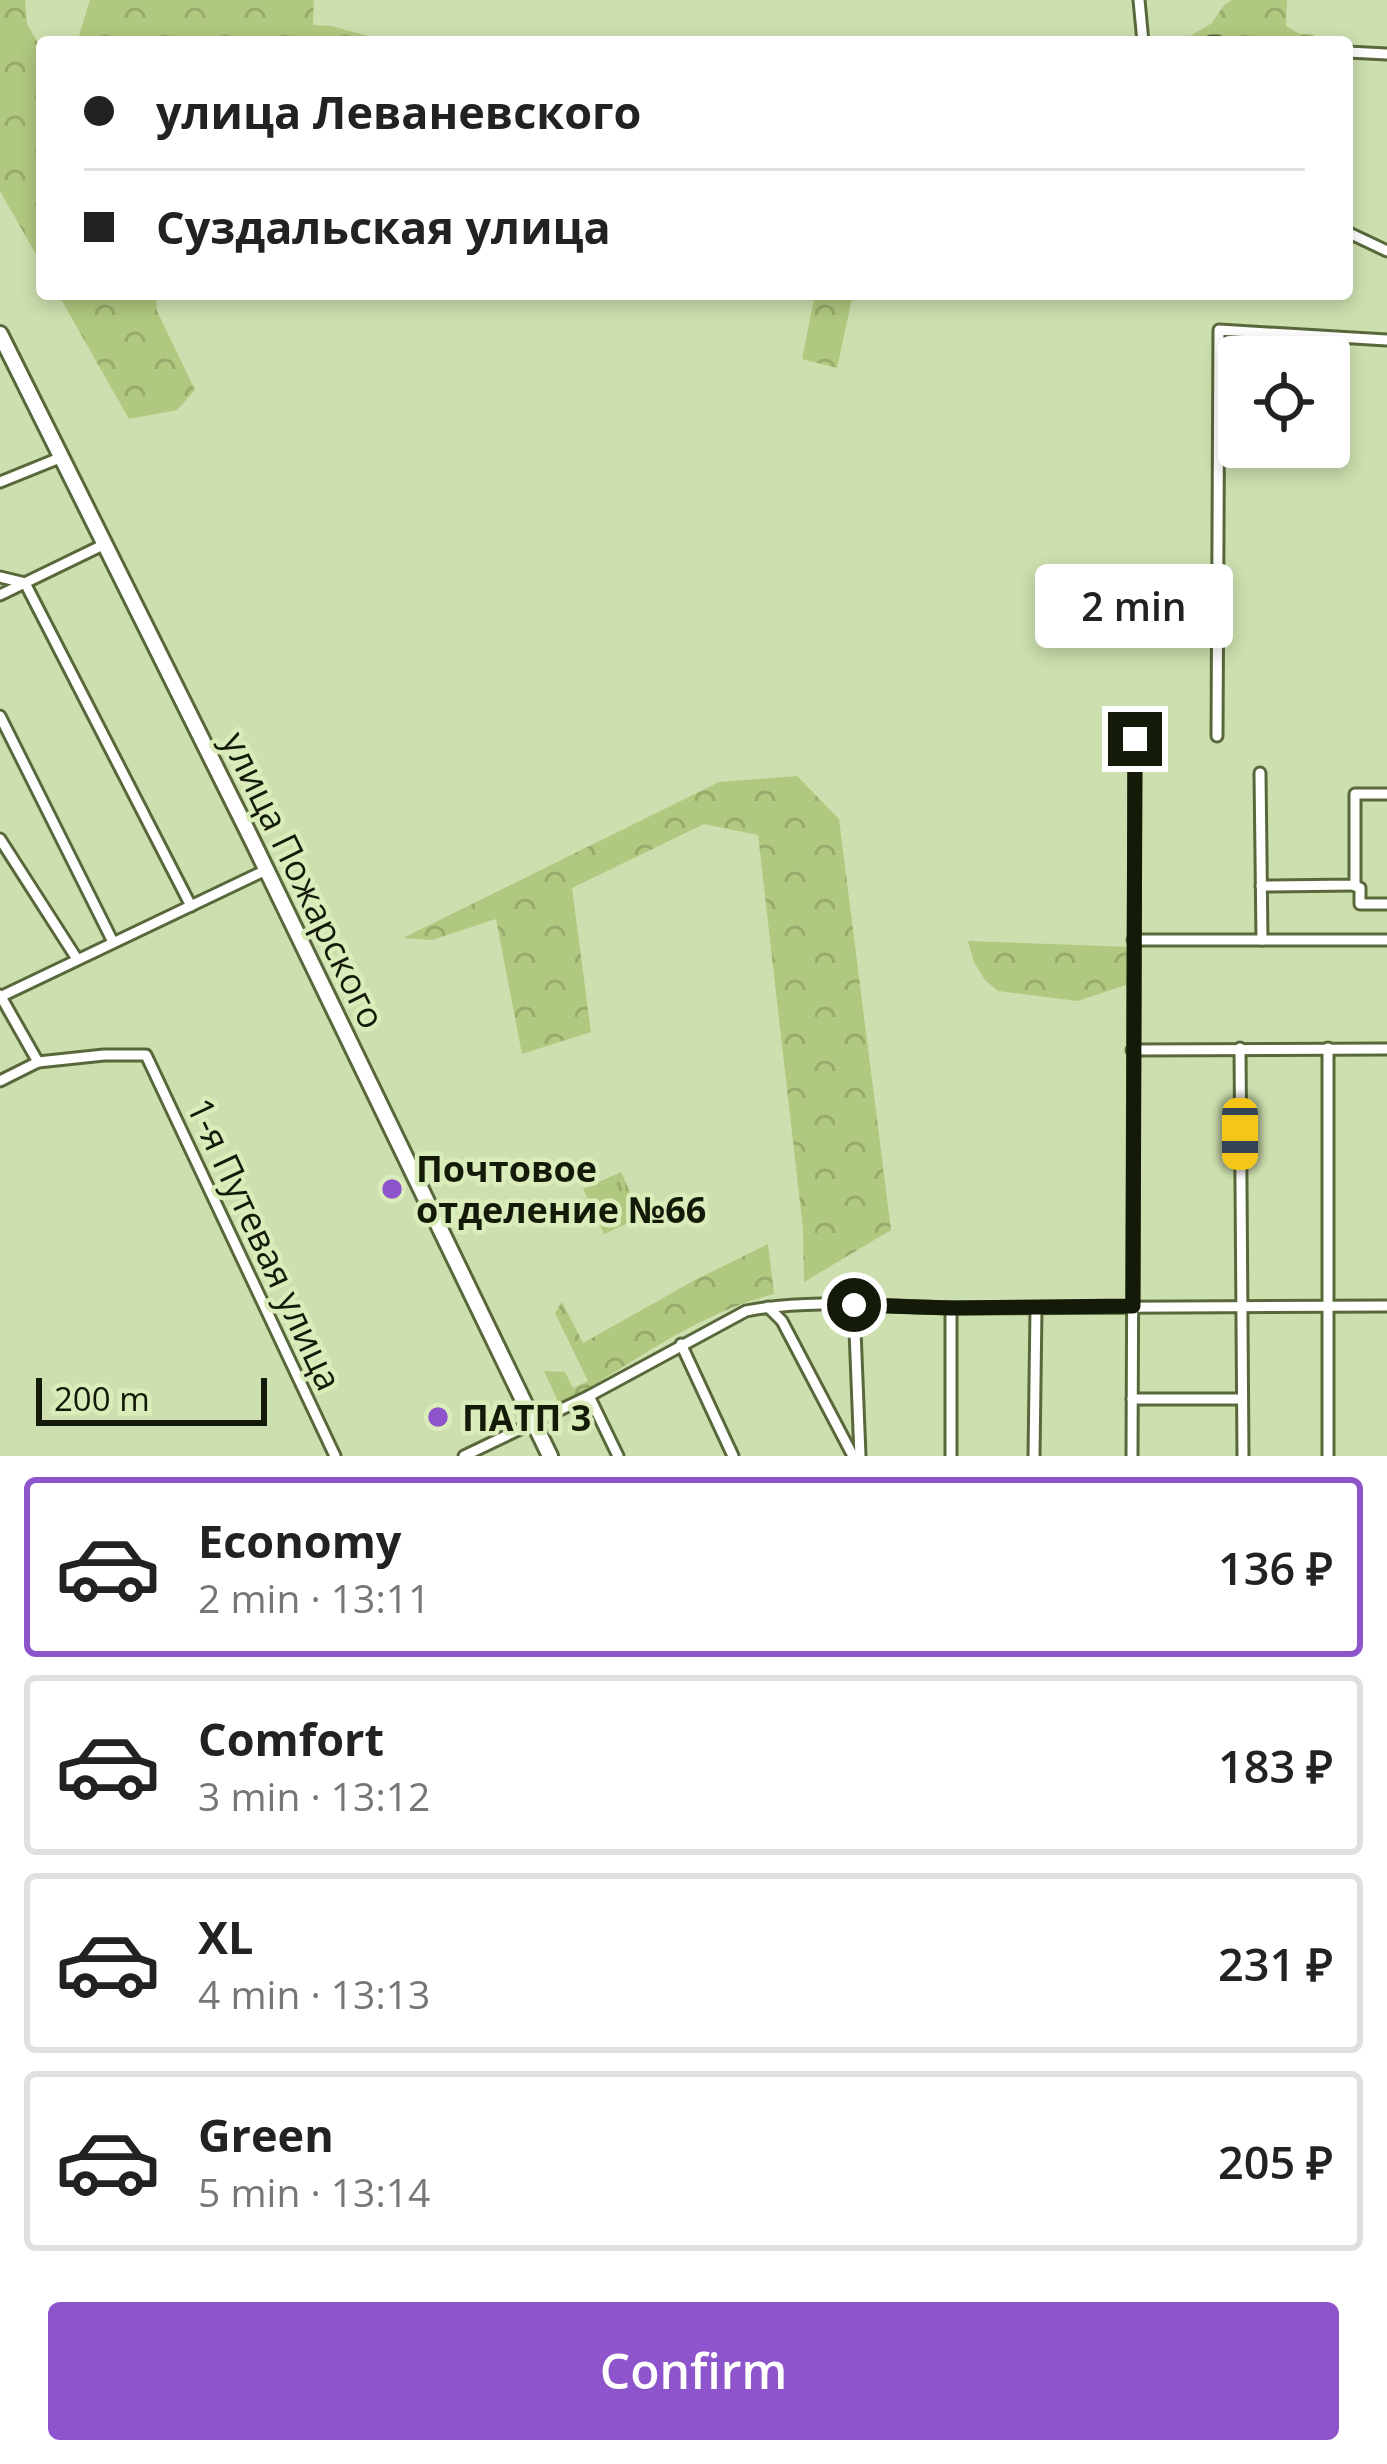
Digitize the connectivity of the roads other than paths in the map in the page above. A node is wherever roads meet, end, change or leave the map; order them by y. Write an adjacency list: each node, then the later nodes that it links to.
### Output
1 (1139, 0): 2 (street)
2 (1142, 36)
3 (1353, 52): 4 (street)
4 (1387, 54)
5 (1353, 235): 6 (street)
6 (1387, 251)
7 (0, 334): 9 (street, улица Пожарского)
8 (1387, 340): 16 (street)
9 (62, 457): 10 (street); 11 (street, улица Пожарского)
10 (0, 482)
11 (105, 544): 13 (street); 21 (street, улица Пожарского)
12 (0, 577): 13 (street)
13 (25, 583): 14 (street); 25 (street)
14 (0, 595)
15 (0, 716): 29 (street)
16 (1217, 736)
17 (1135, 739): 26 (street)
18 (1260, 772): 22 (street)
19 (1387, 794): 23 (street)
20 (0, 839): 30 (street)
21 (266, 870): 25 (street); 50 (street, улица Пожарского)
22 (1261, 886): 23 (street); 27 (street)
23 (1355, 886): 24 (street)
24 (1387, 904)
25 (191, 906): 29 (street)
26 (1133, 940): 27 (street); 35 (street)
27 (1262, 940): 28 (street)
28 (1387, 940)
29 (113, 942): 30 (street)
30 (77, 959): 31 (street)
31 (0, 996): 36 (street)
32 (1240, 1048): 33 (street); 35 (street); 40 (street)
33 (1328, 1048): 34 (street); 41 (street)
34 (1387, 1049)
35 (1132, 1050): 39 (street)
36 (38, 1062): 37 (street); 51 (street, 1-я Путевая улица)
37 (0, 1081)
38 (854, 1305): 43 (street); 44 (street); 56 (street)
39 (1133, 1306): 40 (street); 45 (street); 48 (street)
40 (1241, 1306): 41 (street); 49 (street)
41 (1326, 1306): 42 (street); 61 (street)
42 (1387, 1306)
43 (768, 1307): 46 (street); 56 (street)
44 (951, 1308): 45 (street); 57 (street)
45 (1036, 1308): 58 (street)
46 (681, 1344): 47 (street); 55 (street)
47 (589, 1396): 50 (street); 54 (street)
48 (1132, 1399): 49 (street); 59 (street)
49 (1242, 1399): 60 (street)
50 (534, 1424): 52 (street); 53 (street, улица Пожарского)
51 (334, 1456)
52 (464, 1456)
53 (550, 1456)
54 (618, 1456)
55 (734, 1456)
56 (856, 1456)
57 (950, 1456)
58 (1034, 1456)
59 (1132, 1456)
60 (1243, 1456)
61 (1328, 1456)

